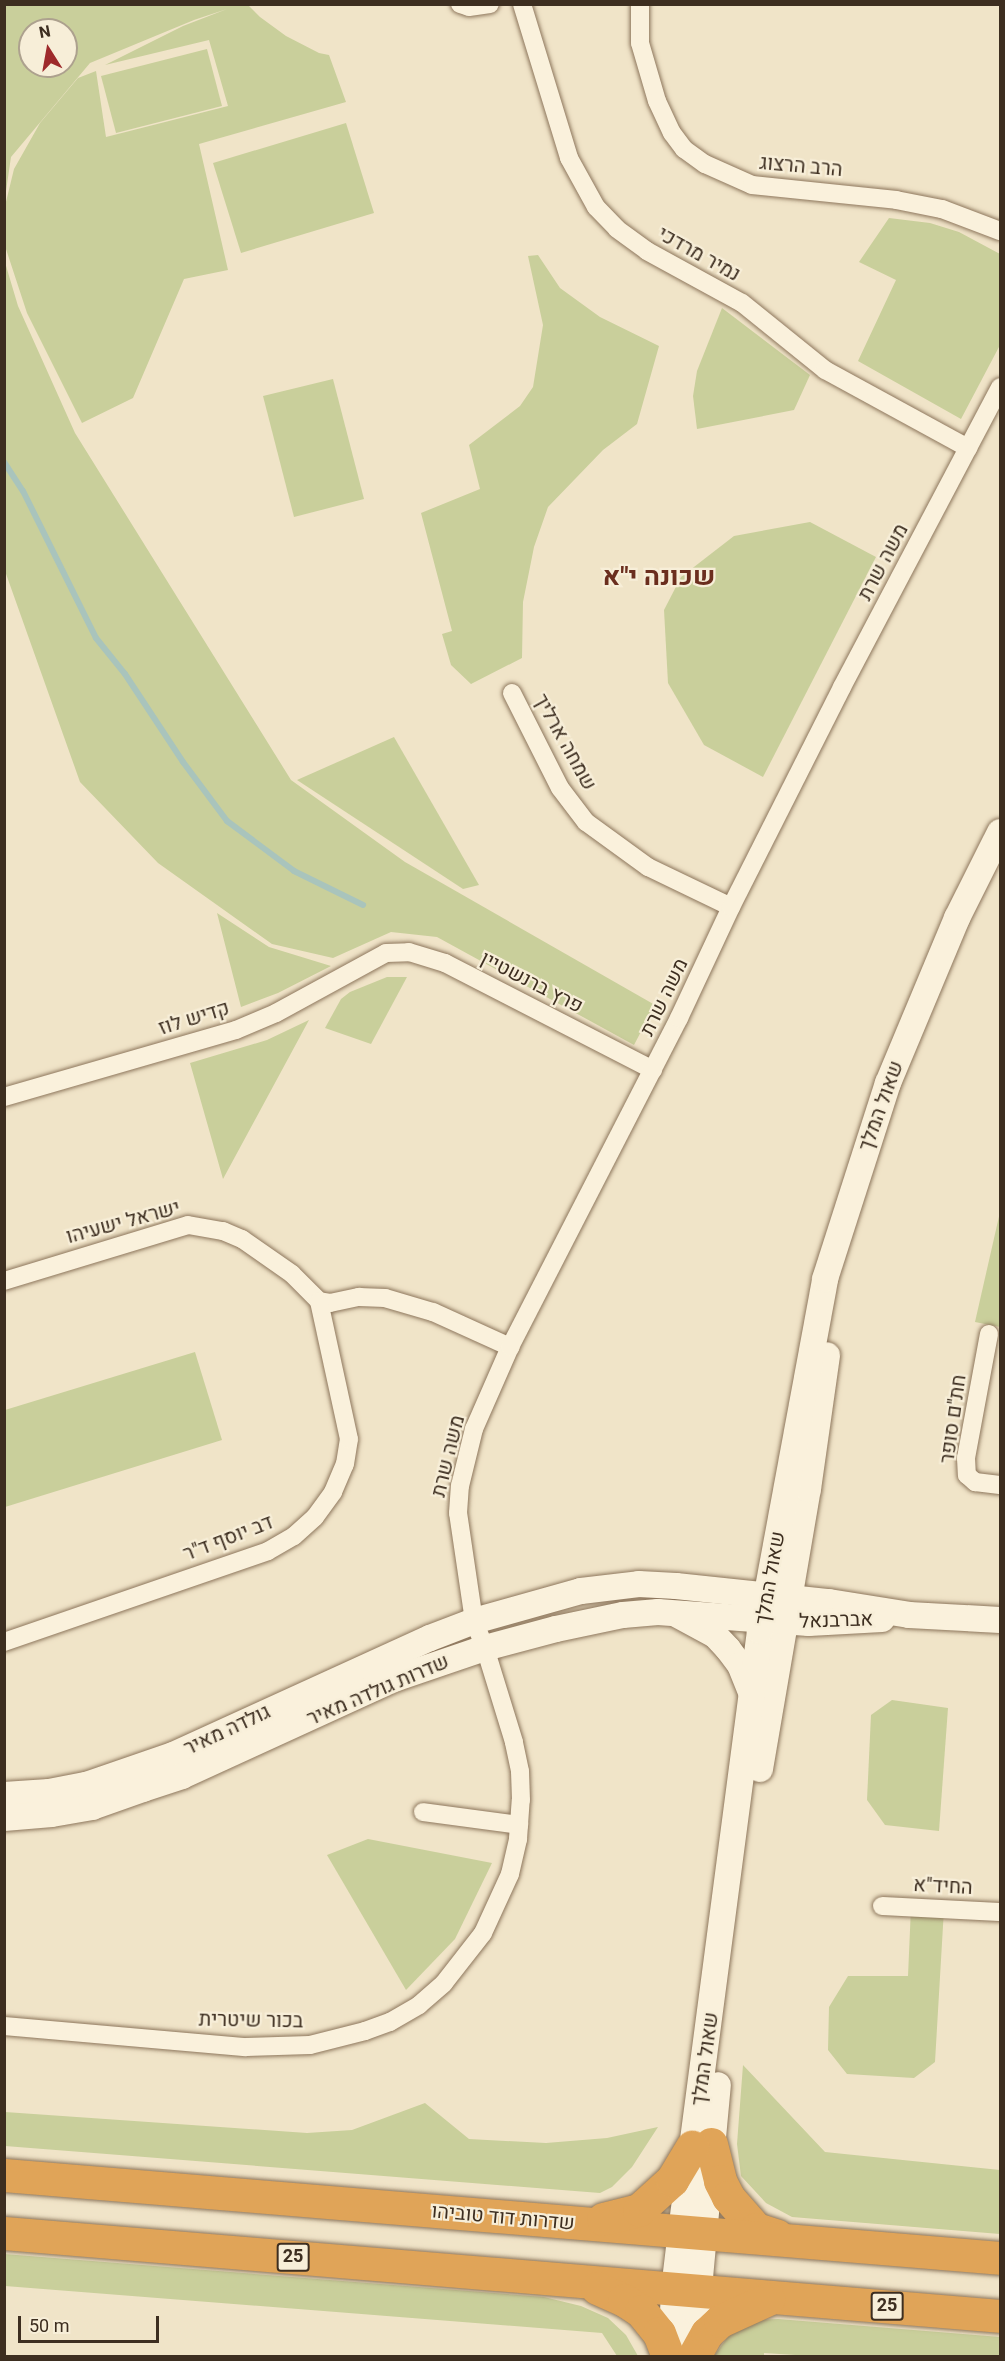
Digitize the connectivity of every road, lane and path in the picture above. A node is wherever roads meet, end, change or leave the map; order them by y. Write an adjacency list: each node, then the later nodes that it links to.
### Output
1 (460, 4): 2 (street)
2 (490, 4)
3 (522, 4): 7 (street, נמיר מרדכי)
4 (640, 4): 5 (street, הרב הרצוג)
5 (1000, 231)
6 (1000, 387): 7 (street, משה שרת)
7 (968, 448): 11 (street, משה שרת)
8 (512, 693): 11 (street, שמחה ארליך)
9 (1000, 832): 20 (street, שאול המלך)
10 (1000, 868): 20 (street, שאול המלך)
11 (731, 907): 13 (street, משה שרת)
12 (386, 953): 13 (street, פרץ ברנשטיין); 14 (street, קדיש לוז)
13 (652, 1070): 18 (street, משה שרת)
14 (4, 1097)
15 (4, 1281): 16 (street, ישראל ישעיהו)
16 (319, 1301): 18 (street); 24 (street, דב יוסף ד"ר)
17 (989, 1334): 19 (street, חת"ם סופר)
18 (510, 1347): 23 (street, משה שרת)
19 (1000, 1485)
20 (776, 1608): 21 (street, שדרות גולדה מאיר); 22 (street, אברבנאל); 23 (street); 26 (street, שאול המלך); 34 (street, שאול המלך)
21 (669, 1612): 25 (street, שדרות גולדה מאיר); 26 (street)
22 (1000, 1620)
23 (474, 1621): 25 (street, משה שרת); 27 (street, גולדה מאיר)
24 (4, 1641)
25 (485, 1648): 29 (street, שדרות גולדה מאיר); 30 (street, בכור שיטרית)
26 (752, 1697): 34 (street, שאול המלך)
27 (4, 1795)
28 (423, 1812): 30 (street)
29 (4, 1818)
30 (519, 1825): 33 (street, בכור שיטרית)
31 (882, 1905): 32 (street, החיד"א)
32 (1000, 1912)
33 (4, 2026)
34 (702, 2145): 36 (highway); 38 (street, שאול המלך); 39 (highway)
35 (4, 2175): 36 (highway, שדרות דוד טוביהו)
36 (568, 2222): 38 (highway, שדרות דוד טוביהו)
37 (4, 2233): 41 (highway, 25)
38 (693, 2233): 39 (highway, שדרות דוד טוביהו); 42 (street, שאול המלך)
39 (787, 2240): 40 (highway, שדרות דוד טוביהו)
40 (1000, 2258)
41 (582, 2281): 42 (highway, 25); 45 (highway)
42 (687, 2290): 43 (highway, 25); 45 (street, שאול המלך); 46 (street, שאול המלך)
43 (773, 2297): 44 (highway, 25); 46 (highway)
44 (1000, 2316)
45 (669, 2356)
46 (693, 2356)

